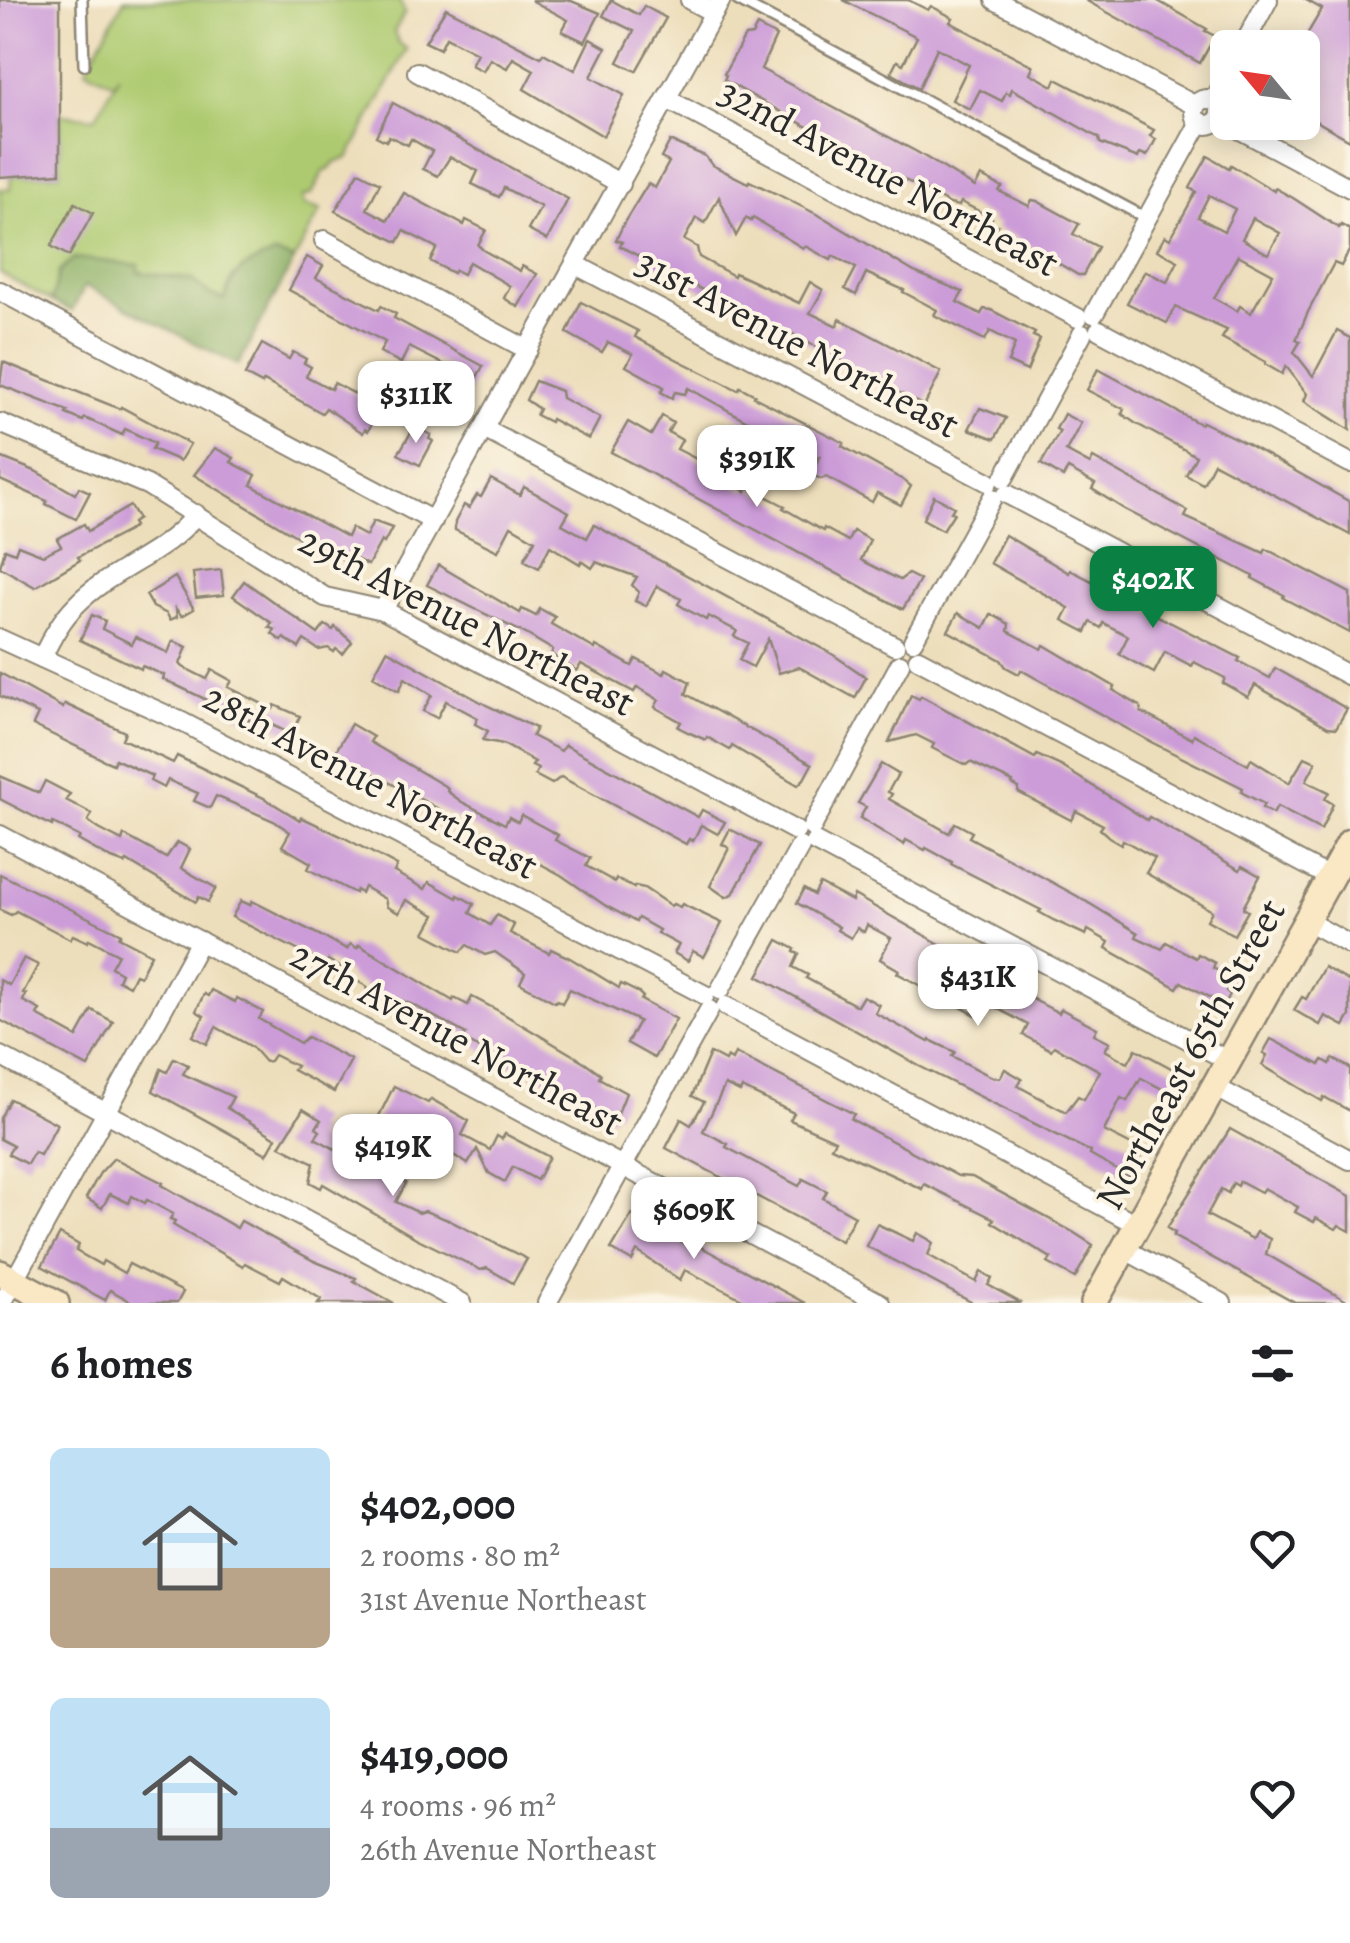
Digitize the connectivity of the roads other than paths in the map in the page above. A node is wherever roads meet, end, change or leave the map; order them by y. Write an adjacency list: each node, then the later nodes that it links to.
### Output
1 (82, 0): 8 (lane)
2 (690, 0): 6 (street)
3 (737, 0): 15 (lane)
4 (995, 0): 12 (street)
5 (1261, 2): 7 (street)
6 (717, 6): 10 (street)
7 (1249, 30)
8 (84, 66)
9 (417, 72): 13 (street)
10 (667, 99): 13 (street); 19 (street, 32nd Avenue Northeast)
11 (1210, 107): 12 (street)
12 (1207, 112): 14 (street); 15 (street)
13 (620, 184): 17 (street)
14 (1350, 188)
15 (1148, 218): 19 (street)
16 (324, 240): 20 (street)
17 (576, 265): 20 (street); 24 (street, 31st Avenue Northeast)
18 (0, 291): 26 (street)
19 (1089, 324): 23 (street, 32nd Avenue Northeast); 24 (street)
20 (528, 350): 22 (street)
21 (0, 423): 25 (street, 29th Avenue Northeast)
22 (484, 429): 26 (street); 29 (street)
23 (1350, 463)
24 (998, 488): 29 (street); 31 (street, 31st Avenue Northeast)
25 (196, 514): 27 (street, 29th Avenue Northeast); 30 (street)
26 (432, 521): 27 (street)
27 (382, 610): 33 (street, 29th Avenue Northeast)
28 (0, 639): 30 (street, 28th Avenue Northeast)
29 (906, 653): 33 (street); 35 (street)
30 (42, 658): 39 (street, 28th Avenue Northeast)
31 (1350, 676)
32 (0, 836): 37 (street, 27th Avenue Northeast)
33 (806, 837): 39 (street); 41 (street, 29th Avenue Northeast)
34 (1350, 842): 35 (main road, Northeast 65th Street)
35 (1331, 878): 36 (main road, Northeast 65th Street)
36 (1306, 922): 38 (street); 41 (main road, Northeast 65th Street)
37 (200, 941): 43 (street); 45 (street, 27th Avenue Northeast)
38 (1350, 945)
39 (715, 1000): 45 (street); 46 (street, 28th Avenue Northeast)
40 (0, 1056): 43 (street)
41 (1229, 1061): 42 (main road, Northeast 65th Street)
42 (1215, 1086): 44 (street); 46 (main road, Northeast 65th Street)
43 (105, 1112): 48 (street); 50 (street)
44 (1350, 1160)
45 (622, 1166): 51 (street); 52 (street, 27th Avenue Northeast)
46 (1138, 1225): 47 (main road, Northeast 65th Street)
47 (1124, 1249): 53 (main road, Northeast 65th Street); 54 (street)
48 (5, 1286): 49 (main road)
49 (56, 1303)
50 (462, 1303)
51 (548, 1303)
52 (880, 1303)
53 (1094, 1303)
54 (1222, 1303)

